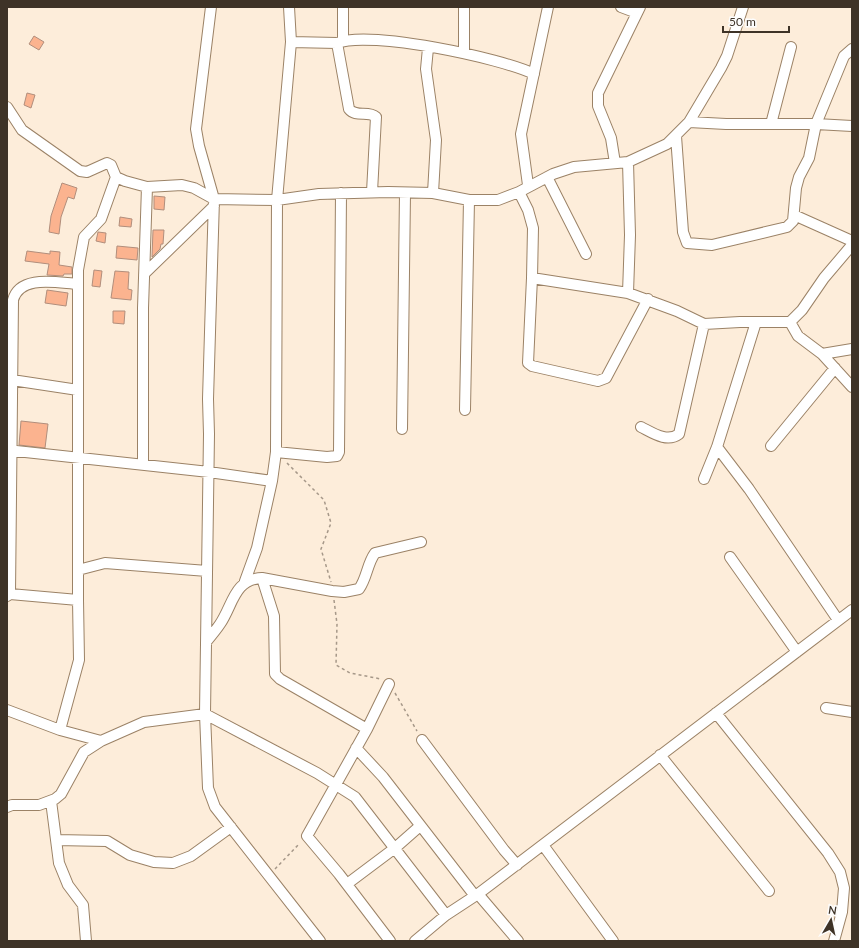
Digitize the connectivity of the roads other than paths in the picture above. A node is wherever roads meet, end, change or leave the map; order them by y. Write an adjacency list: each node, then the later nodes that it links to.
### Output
1 (211, 7): 35 (street)
2 (289, 7): 9 (street)
3 (343, 7): 10 (street)
4 (464, 7): 14 (street)
5 (548, 7): 15 (street)
6 (621, 7): 8 (street)
7 (742, 7): 17 (street)
8 (638, 10): 23 (street)
9 (291, 42): 10 (street); 33 (street)
10 (340, 42): 12 (street); 28 (street)
11 (790, 47): 18 (street)
12 (428, 48): 14 (street); 32 (street)
13 (852, 49): 19 (street)
14 (464, 54): 15 (street)
15 (534, 74): 26 (street)
16 (7, 107): 24 (street)
17 (689, 122): 18 (street); 21 (street)
18 (771, 124): 19 (street)
19 (816, 124): 20 (street); 36 (street)
20 (852, 126)
21 (676, 136): 22 (street); 36 (street)
22 (628, 162): 23 (street); 43 (street)
23 (615, 163): 25 (street)
24 (116, 177): 27 (street); 42 (street)
25 (547, 177): 26 (street); 39 (street)
26 (528, 185): 29 (street)
27 (147, 187): 35 (street); 40 (street)
28 (372, 192): 30 (street); 31 (street)
29 (519, 192): 34 (street); 41 (street)
30 (341, 193): 33 (street); 60 (street)
31 (405, 193): 32 (street); 56 (street)
32 (433, 193): 34 (street)
33 (276, 200): 35 (street); 60 (street)
34 (469, 200): 54 (street)
35 (214, 203): 40 (street); 63 (street)
36 (794, 215): 37 (street)
37 (852, 241)
38 (852, 245): 46 (street)
39 (586, 254)
40 (144, 274): 62 (street)
41 (532, 278): 43 (street); 44 (street)
42 (78, 284): 51 (street); 53 (street)
43 (628, 293): 44 (street)
44 (648, 300): 47 (street)
45 (756, 322): 46 (street); 47 (street); 58 (street)
46 (790, 322): 49 (street)
47 (704, 324): 55 (street)
48 (852, 349): 49 (street)
49 (822, 354): 50 (street)
50 (835, 368): 52 (street); 57 (street)
51 (12, 380): 53 (street); 59 (street)
52 (852, 387)
53 (78, 390): 61 (street)
54 (465, 410)
55 (641, 427)
56 (402, 428)
57 (771, 446)
58 (717, 447): 64 (street); 75 (street)
59 (9, 450): 61 (street); 72 (street)
60 (276, 452): 65 (street)
61 (78, 458): 62 (street); 68 (street)
62 (143, 464): 63 (street)
63 (209, 472): 65 (street); 69 (street)
64 (704, 479)
65 (272, 481): 71 (street)
66 (421, 542): 70 (street)
67 (730, 557): 77 (street)
68 (78, 570): 69 (street); 73 (street)
69 (207, 571): 76 (street)
70 (262, 578): 71 (street); 84 (street)
71 (245, 582): 76 (street)
72 (9, 595): 73 (street)
73 (78, 600): 85 (street)
74 (852, 610): 75 (street)
75 (838, 620): 77 (street)
76 (206, 642): 83 (street)
77 (797, 652): 82 (street)
78 (389, 684): 84 (street)
79 (826, 708): 81 (street)
80 (7, 710): 85 (street)
81 (852, 712)
82 (716, 713): 89 (street); 109 (street)
83 (205, 714): 87 (street); 90 (street); 94 (street)
84 (367, 729): 88 (street)
85 (60, 730): 87 (street)
86 (422, 740): 98 (street)
87 (101, 741): 91 (street)
88 (356, 748): 90 (street); 93 (street)
89 (660, 755): 96 (street); 100 (street)
90 (337, 784): 97 (street); 99 (street)
91 (51, 801): 92 (street); 95 (street)
92 (7, 807)
93 (420, 826): 97 (street); 101 (street)
94 (231, 828): 95 (street); 105 (street)
95 (56, 840): 104 (street)
96 (543, 845): 98 (street); 108 (street)
97 (395, 848): 99 (street); 102 (street)
98 (517, 865): 101 (street)
99 (347, 884): 106 (street)
100 (769, 891)
101 (477, 895): 102 (street); 107 (street)
102 (446, 915): 103 (street)
103 (422, 939)
104 (86, 941)
105 (320, 941)
106 (390, 941)
107 (518, 941)
108 (613, 941)
109 (834, 941)

